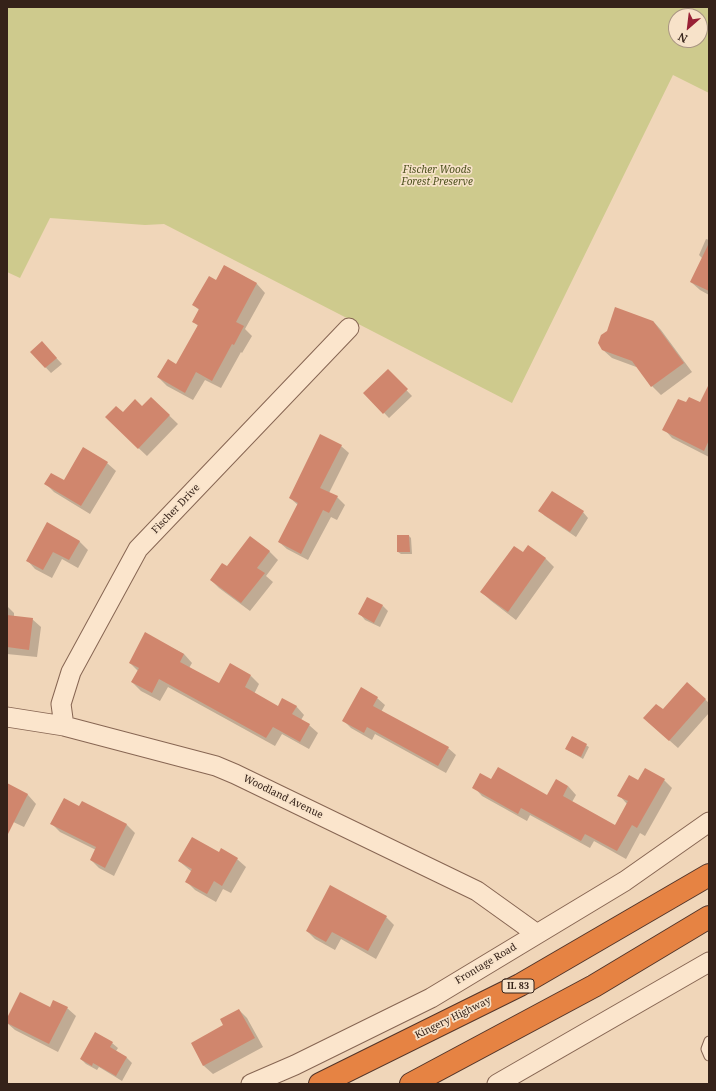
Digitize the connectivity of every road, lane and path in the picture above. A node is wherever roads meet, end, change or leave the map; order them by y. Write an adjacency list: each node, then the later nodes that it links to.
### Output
1 (349, 328): 3 (street, Fischer Drive)
2 (7, 717): 3 (street, Woodland Avenue)
3 (64, 726): 7 (street, Woodland Avenue)
4 (709, 822): 7 (street, Frontage Road)
5 (709, 875): 12 (highway, Kingery Highway / IL 83)
6 (709, 917): 13 (highway)
7 (537, 934): 11 (street, Frontage Road)
8 (709, 962): 14 (street)
9 (709, 1041): 10 (lane)
10 (709, 1056)
11 (250, 1084)
12 (320, 1084)
13 (411, 1084)
14 (497, 1084)

